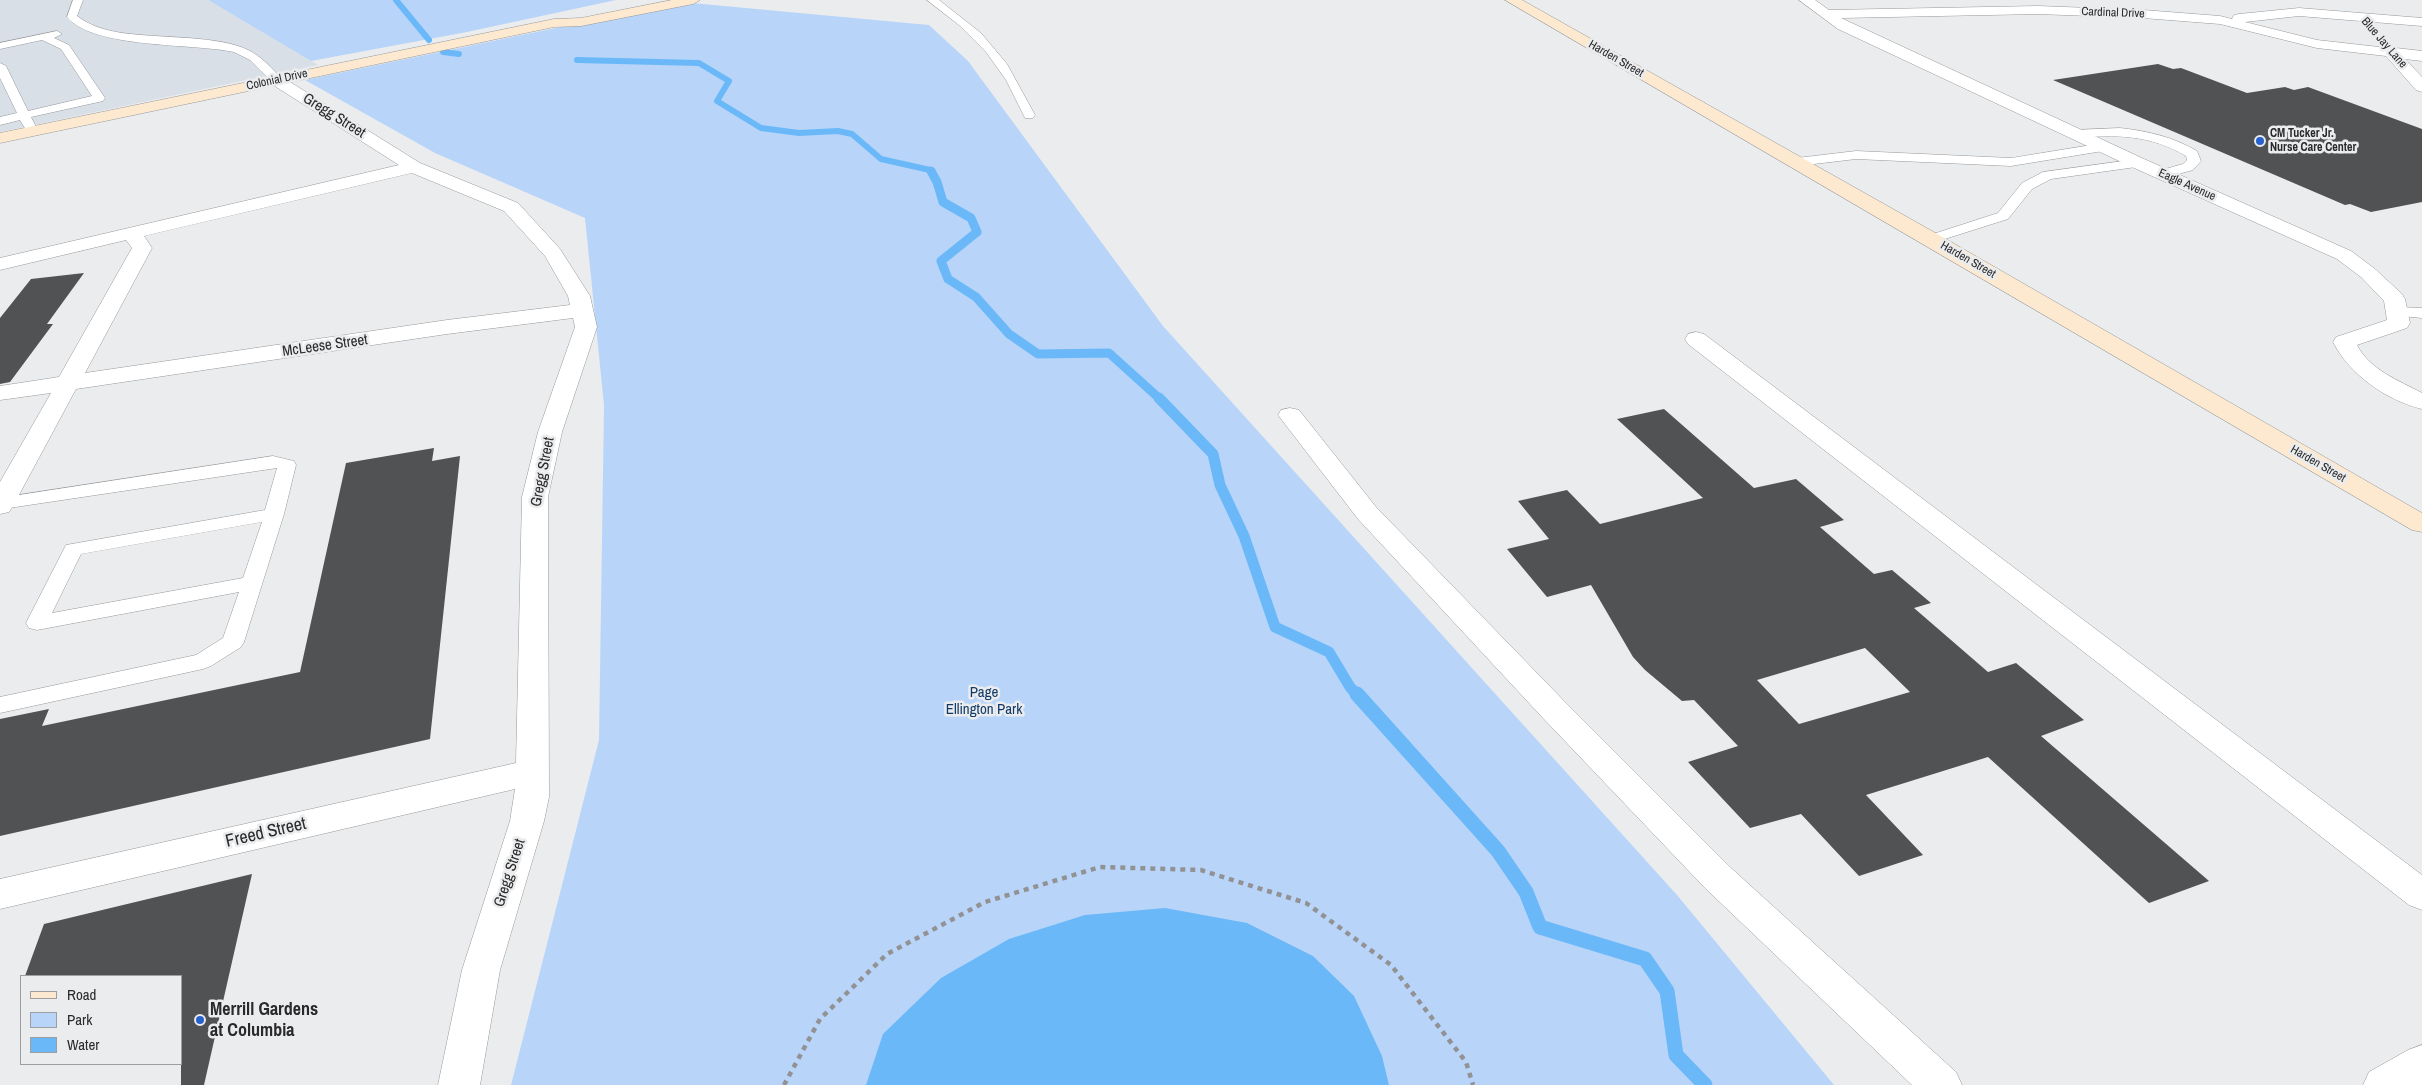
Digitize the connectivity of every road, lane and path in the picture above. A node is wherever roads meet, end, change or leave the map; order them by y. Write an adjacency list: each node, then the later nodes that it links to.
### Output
1 (78, 0): 13 (lane)
2 (648, 0): 12 (main road, Colonial Drive)
3 (693, 0): 12 (main road, Colonial Drive)
4 (932, 0): 21 (lane)
5 (1512, 0): 28 (main road, Harden Street)
6 (1806, 0): 8 (street, Eagle Avenue)
7 (2346, 0): 9 (street, Blue Jay Lane)
8 (1826, 14): 10 (street, Cardinal Drive); 25 (street, Eagle Avenue)
9 (2361, 16): 10 (street, Cardinal Drive); 11 (street, Cardinal Drive); 16 (street, Blue Jay Lane)
10 (2220, 20): 16 (street, Cardinal Drive)
11 (2422, 22)
12 (554, 23): 19 (main road, Colonial Drive)
13 (87, 28): 14 (lane); 19 (lane)
14 (44, 37): 15 (lane); 22 (lane)
15 (0, 46)
16 (2392, 53): 17 (street, Cardinal Drive); 20 (street, Blue Jay Lane)
17 (2422, 56)
18 (0, 66): 22 (lane)
19 (276, 80): 24 (main road, Colonial Drive); 30 (street, Gregg Street)
20 (2422, 87)
21 (1029, 115)
22 (24, 116): 23 (lane); 24 (lane)
23 (0, 121)
24 (32, 131): 26 (main road, Colonial Drive)
25 (2075, 134): 27 (street, Eagle Avenue); 31 (lane)
26 (0, 138)
27 (2104, 147): 28 (lane); 29 (street, Eagle Avenue)
28 (1797, 162): 33 (main road, Harden Street)
29 (2138, 163): 31 (street, Eagle Avenue); 33 (lane)
30 (414, 167): 32 (street); 35 (street, Gregg Street)
31 (2163, 174): 36 (street, Eagle Avenue)
32 (132, 234): 34 (street); 39 (street)
33 (1932, 239): 45 (main road, Harden Street)
34 (0, 264)
35 (582, 310): 39 (street, McLeese Street); 48 (street, Gregg Street)
36 (2397, 312): 37 (lane); 41 (street)
37 (2422, 313)
38 (1696, 339): 50 (street)
39 (68, 383): 40 (street, McLeese Street); 43 (street)
40 (0, 393)
41 (2422, 402)
42 (1290, 414): 55 (street)
43 (1, 504): 44 (lane)
44 (274, 514): 46 (lane); 46 (lane)
45 (2422, 524)
46 (252, 583): 47 (lane)
47 (0, 705)
48 (533, 772): 49 (street, Freed Street); 52 (street, Gregg Street)
49 (0, 894)
50 (2422, 895)
51 (2422, 1063): 56 (street)
52 (458, 1085)
53 (784, 1085): 54 (path)
54 (1473, 1085)
55 (1941, 1085)
56 (2384, 1085)

